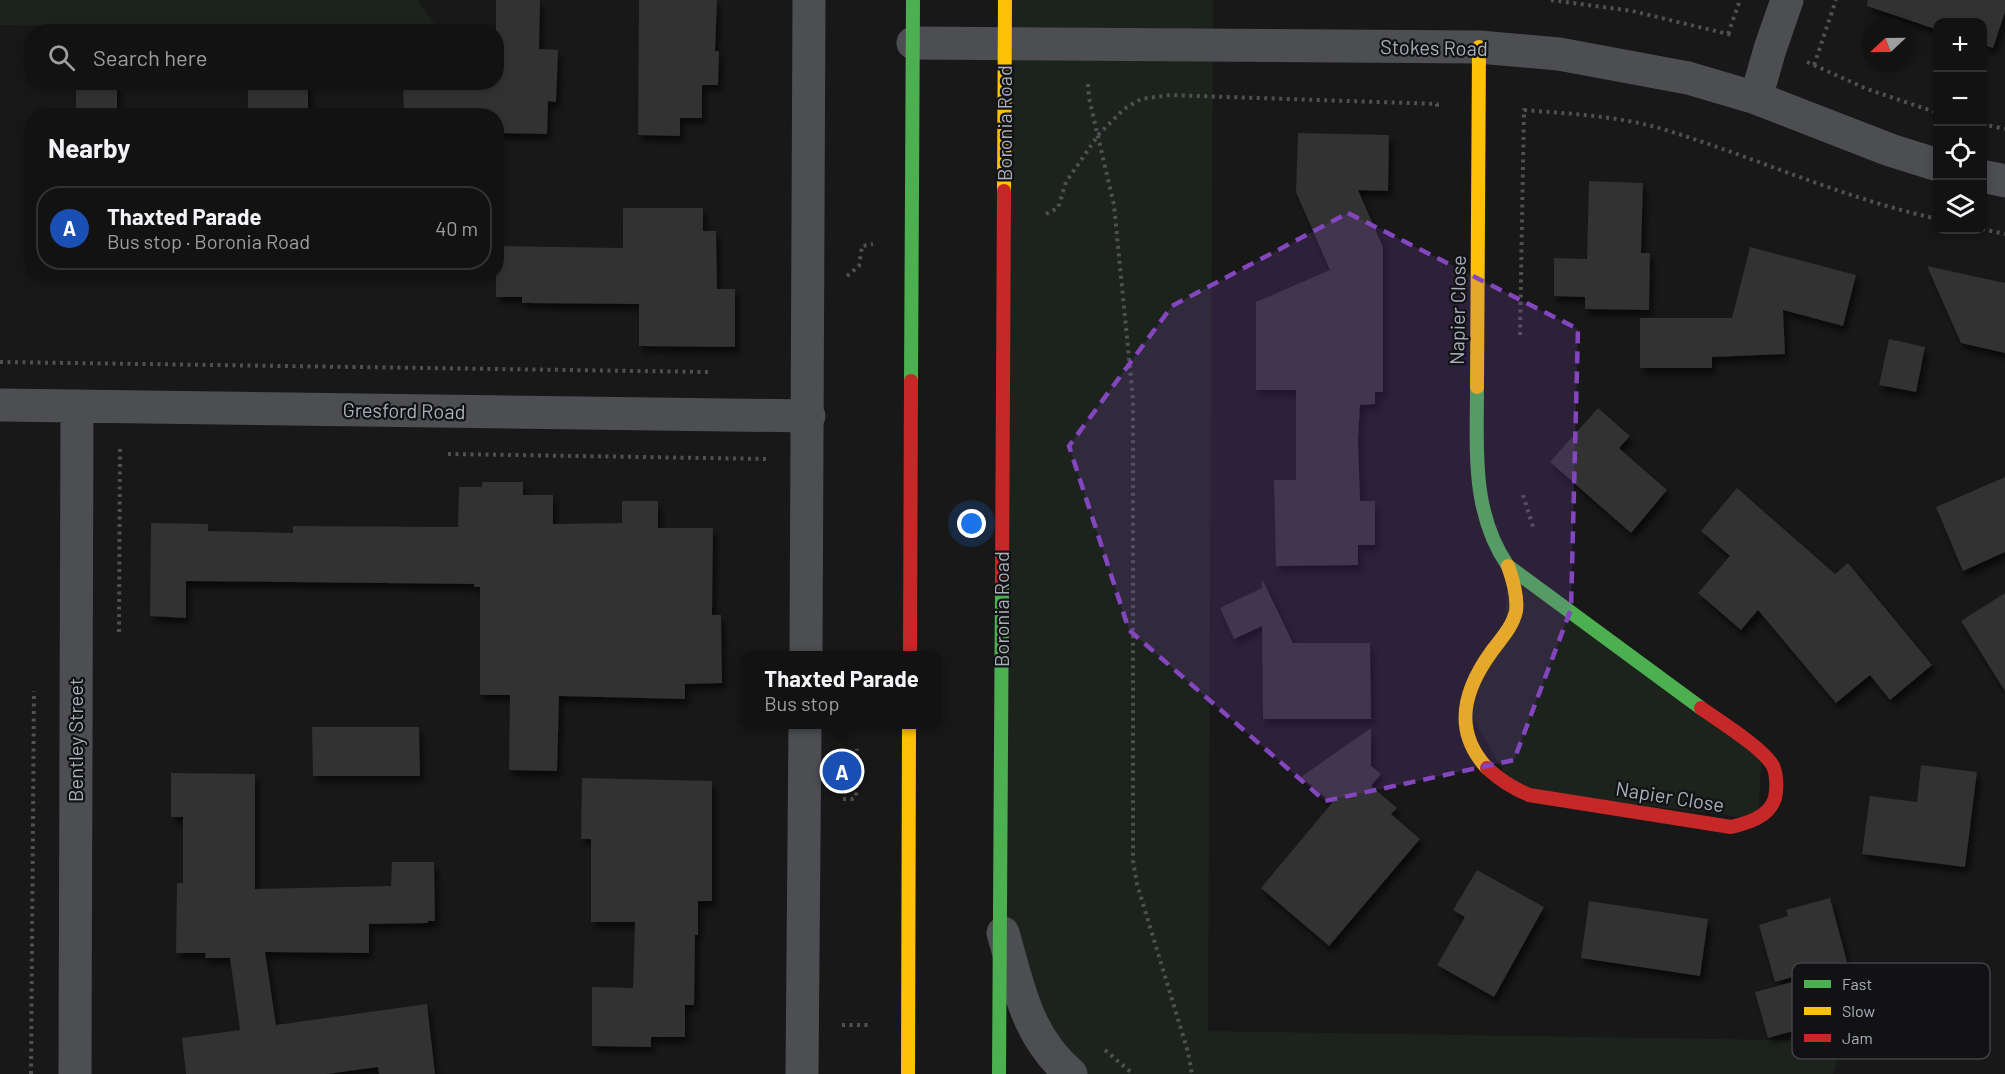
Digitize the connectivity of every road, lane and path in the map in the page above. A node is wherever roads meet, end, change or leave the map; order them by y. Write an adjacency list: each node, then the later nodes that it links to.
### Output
1 (809, 0): 32 (street)
2 (913, 0): 8 (main road)
3 (1005, 0): 9 (main road, Boronia Road)
4 (1551, 0): 5 (path)
5 (1740, 0)
6 (1787, 0): 12 (street)
7 (1836, 0): 14 (path)
8 (913, 43): 9 (street, Stokes Road); 37 (main road)
9 (1005, 44): 10 (street, Stokes Road); 41 (main road, Boronia Road)
10 (1479, 47): 12 (street, Stokes Road); 35 (main road, Napier Close)
11 (1088, 83): 17 (path)
12 (1756, 98): 18 (street, Stokes Road)
13 (1437, 104): 17 (path)
14 (1933, 111)
15 (1987, 125): 16 (path)
16 (2005, 129)
17 (1099, 134): 21 (path); 50 (path)
18 (1933, 163)
19 (1987, 177): 20 (street)
20 (2005, 181)
21 (1046, 214)
22 (1933, 218): 27 (path)
23 (1987, 230): 24 (path)
24 (2005, 234)
25 (876, 244): 26 (path)
26 (847, 277)
27 (1520, 346)
28 (0, 362): 29 (path)
29 (711, 372)
30 (0, 405): 31 (street, Gresford Road)
31 (77, 406): 32 (street, Gresford Road); 45 (street, Bentley Street)
32 (809, 416): 36 (street)
33 (1521, 488): 34 (path)
34 (1536, 533)
35 (1508, 566): 35 (main road, Napier Close)
36 (806, 651)
37 (910, 651)
38 (34, 684): 44 (path)
39 (806, 729): 46 (street)
40 (909, 729): 47 (main road)
41 (1000, 920): 48 (main road, Boronia Road); 49 (street)
42 (869, 1025): 43 (path)
43 (835, 1026)
44 (31, 1074)
45 (75, 1074)
46 (802, 1074)
47 (908, 1074)
48 (999, 1074)
49 (1071, 1074)
50 (1192, 1074)

